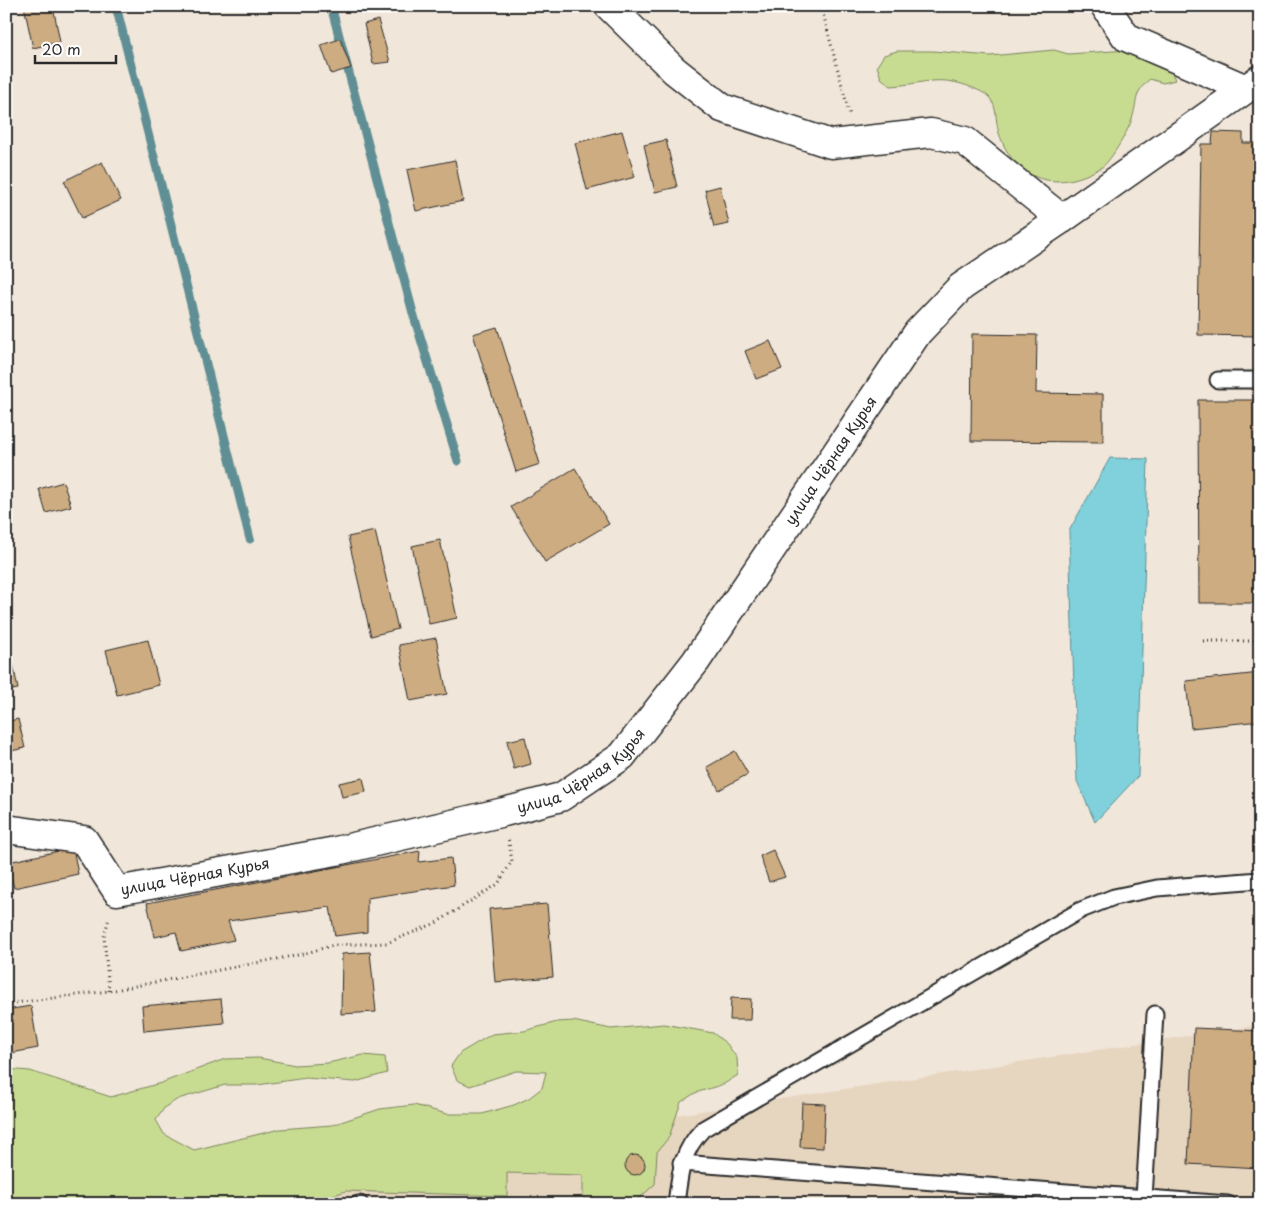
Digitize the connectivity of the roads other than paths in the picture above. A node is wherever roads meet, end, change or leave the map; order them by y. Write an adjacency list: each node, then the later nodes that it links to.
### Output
1 (609, 6): 4 (street)
2 (1105, 6): 3 (street)
3 (1252, 84): 4 (street, улица Чёрная Курья)
4 (1062, 219): 7 (street, улица Чёрная Курья)
5 (1218, 380): 6 (lane)
6 (1260, 380)
7 (6, 829)
8 (1260, 880): 10 (lane)
9 (1155, 1014): 11 (lane)
10 (681, 1163): 11 (lane); 12 (lane)
11 (1144, 1198): 13 (lane)
12 (676, 1204)
13 (1228, 1204)

